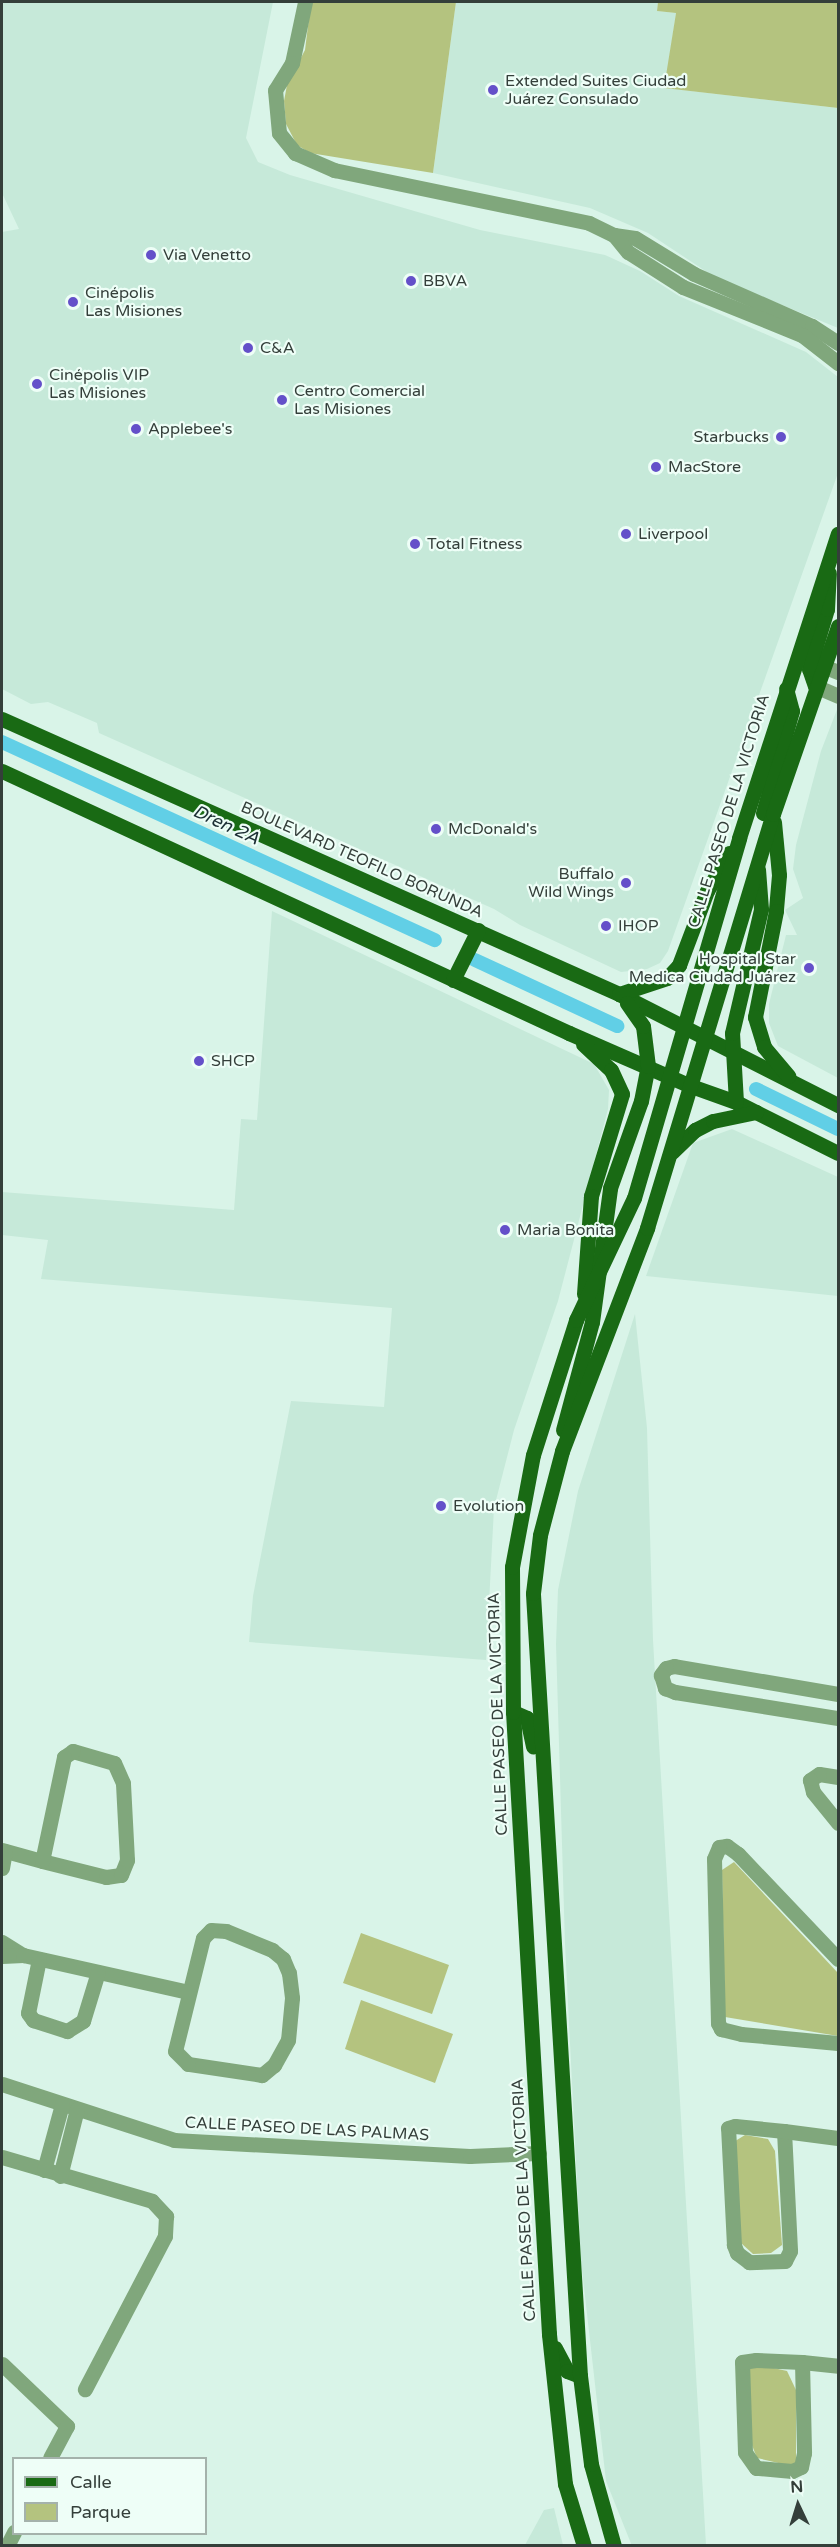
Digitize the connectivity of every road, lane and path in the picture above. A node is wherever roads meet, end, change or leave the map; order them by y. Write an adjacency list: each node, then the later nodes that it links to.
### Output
1 (305, 2): 2 (street)
2 (614, 235): 3 (street); 4 (street)
3 (838, 343)
4 (838, 363)
5 (838, 534): 6 (main road, CALLE PASEO DE LA VICTORIA)
6 (829, 564): 10 (main road); 11 (main road, CALLE PASEO DE LA VICTORIA)
7 (838, 626): 8 (main road)
8 (824, 666): 9 (street); 10 (main road)
9 (838, 672)
10 (816, 686): 12 (street); 15 (main road)
11 (786, 687): 16 (main road, CALLE PASEO DE LA VICTORIA); 17 (main road)
12 (838, 696)
13 (2, 719): 18 (main road, BOULEVARD TEOFILO BORUNDA)
14 (2, 771): 19 (main road)
15 (773, 814): 17 (main road); 27 (main road)
16 (739, 838): 20 (main road); 21 (main road, CALLE PASEO DE LA VICTORIA)
17 (758, 866): 23 (main road); 24 (main road)
18 (478, 930): 19 (main road); 20 (main road, BOULEVARD TEOFILO BORUNDA)
19 (453, 980): 22 (main road)
20 (619, 994): 21 (main road, BOULEVARD TEOFILO BORUNDA); 25 (main road)
21 (683, 1027): 23 (main road, BOULEVARD TEOFILO BORUNDA); 26 (main road, CALLE PASEO DE LA VICTORIA)
22 (569, 1033): 25 (main road); 35 (main road)
23 (706, 1039): 24 (main road, BOULEVARD TEOFILO BORUNDA); 28 (main road)
24 (730, 1050): 27 (main road, BOULEVARD TEOFILO BORUNDA); 29 (main road)
25 (648, 1066): 26 (main road); 34 (main road)
26 (669, 1076): 28 (main road); 34 (main road, CALLE PASEO DE LA VICTORIA)
27 (792, 1081): 30 (main road, BOULEVARD TEOFILO BORUNDA)
28 (691, 1086): 29 (main road); 32 (main road)
29 (736, 1102): 31 (main road)
30 (838, 1105)
31 (756, 1112): 32 (main road); 33 (main road)
32 (672, 1152): 36 (main road)
33 (838, 1153)
34 (597, 1275): 35 (main road, CALLE PASEO DE LA VICTORIA); 36 (main road)
35 (584, 1296): 40 (main road, CALLE PASEO DE LA VICTORIA)
36 (562, 1451): 42 (main road)
37 (731, 1676): 38 (street); 39 (street); 39 (street)
38 (838, 1694)
39 (729, 1700): 41 (street)
40 (513, 1712): 42 (main road); 61 (main road, CALLE PASEO DE LA VICTORIA)
41 (838, 1718)
42 (543, 1766): 69 (main road)
43 (838, 1777): 44 (street)
44 (838, 1823)
45 (3, 1851): 46 (street); 47 (street)
46 (42, 1861): 46 (street)
47 (2, 1868)
48 (2, 1942): 49 (street)
49 (23, 1955): 50 (street); 51 (street)
50 (2, 1956)
51 (39, 1959): 53 (street); 53 (street)
52 (838, 1959): 55 (street)
53 (98, 1972): 54 (street)
54 (189, 1992): 54 (street)
55 (838, 2043)
56 (2, 2084): 57 (street, CALLE PASEO DE LAS PALMAS)
57 (62, 2104): 58 (street, CALLE PASEO DE LAS PALMAS); 63 (street)
58 (78, 2109): 61 (street, CALLE PASEO DE LAS PALMAS); 64 (street)
59 (784, 2131): 59 (street); 60 (street)
60 (838, 2138)
61 (539, 2153): 65 (main road, CALLE PASEO DE LA VICTORIA)
62 (2, 2157): 63 (street)
63 (44, 2170): 64 (street)
64 (60, 2176): 70 (street)
65 (549, 2334): 69 (main road); 72 (main road, CALLE PASEO DE LA VICTORIA)
66 (802, 2362): 66 (street); 67 (street)
67 (838, 2366)
68 (3, 2370): 71 (street)
69 (580, 2376): 73 (main road)
70 (85, 2389)
71 (51, 2457)
72 (584, 2546)
73 (614, 2546)

